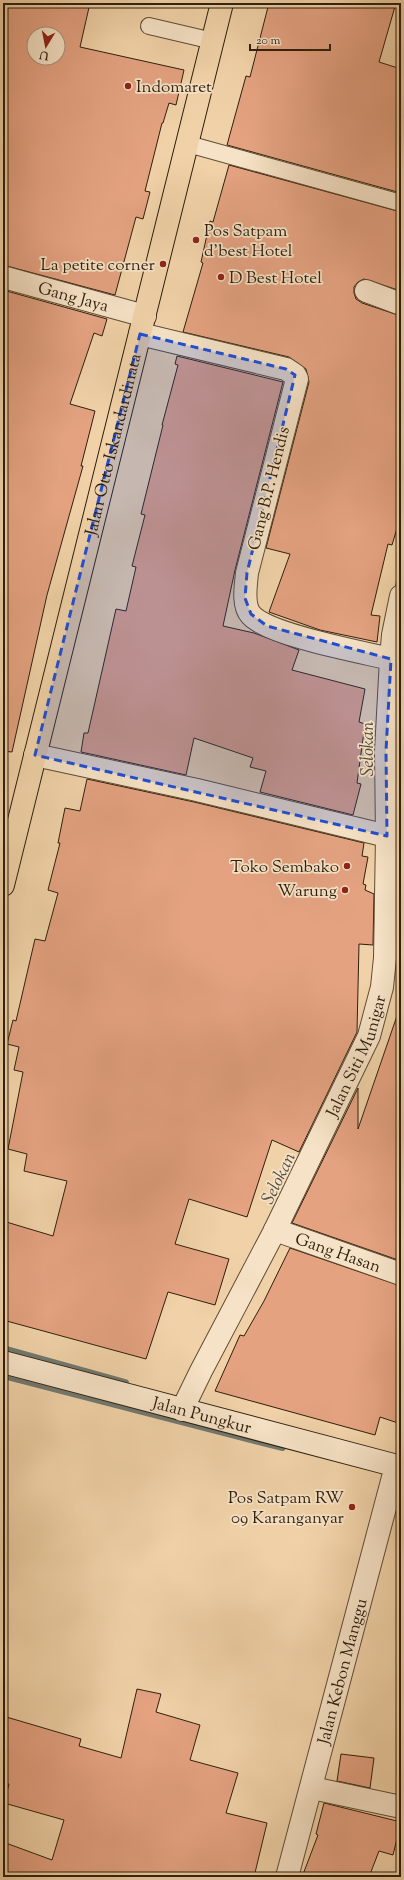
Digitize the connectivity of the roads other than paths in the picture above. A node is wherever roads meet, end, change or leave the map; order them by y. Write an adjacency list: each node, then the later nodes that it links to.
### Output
1 (222, 3): 3 (main road, Jalan Otto Iskandardinata)
2 (149, 26): 3 (lane)
3 (213, 42): 4 (main road, Jalan Otto Iskandardinata)
4 (188, 144): 5 (lane); 9 (main road, Jalan Otto Iskandardinata)
5 (401, 203)
6 (3, 277): 9 (street, Gang Jaya)
7 (366, 291): 8 (street)
8 (401, 304)
9 (142, 325): 11 (street, Gang B.P. Hendis); 12 (main road, Jalan Otto Iskandardinata)
10 (401, 596): 11 (street, Jalan Siti Munigar)
11 (391, 659): 13 (street, Jalan Siti Munigar)
12 (35, 755): 13 (street); 14 (main road, Jalan Otto Iskandardinata)
13 (394, 836): 15 (street, Jalan Siti Munigar)
14 (3, 885)
15 (389, 959): 16 (street, Jalan Siti Munigar)
16 (274, 1232): 17 (street, Gang Hasan); 19 (street, Jalan Siti Munigar)
17 (401, 1274)
18 (3, 1362): 19 (street, Jalan Pungkur)
19 (182, 1410): 20 (street, Jalan Pungkur)
20 (398, 1466): 21 (street, Jalan Kebon Manggu)
21 (312, 1788): 22 (street); 23 (street, Jalan Kebon Manggu)
22 (401, 1807)
23 (287, 1877)

